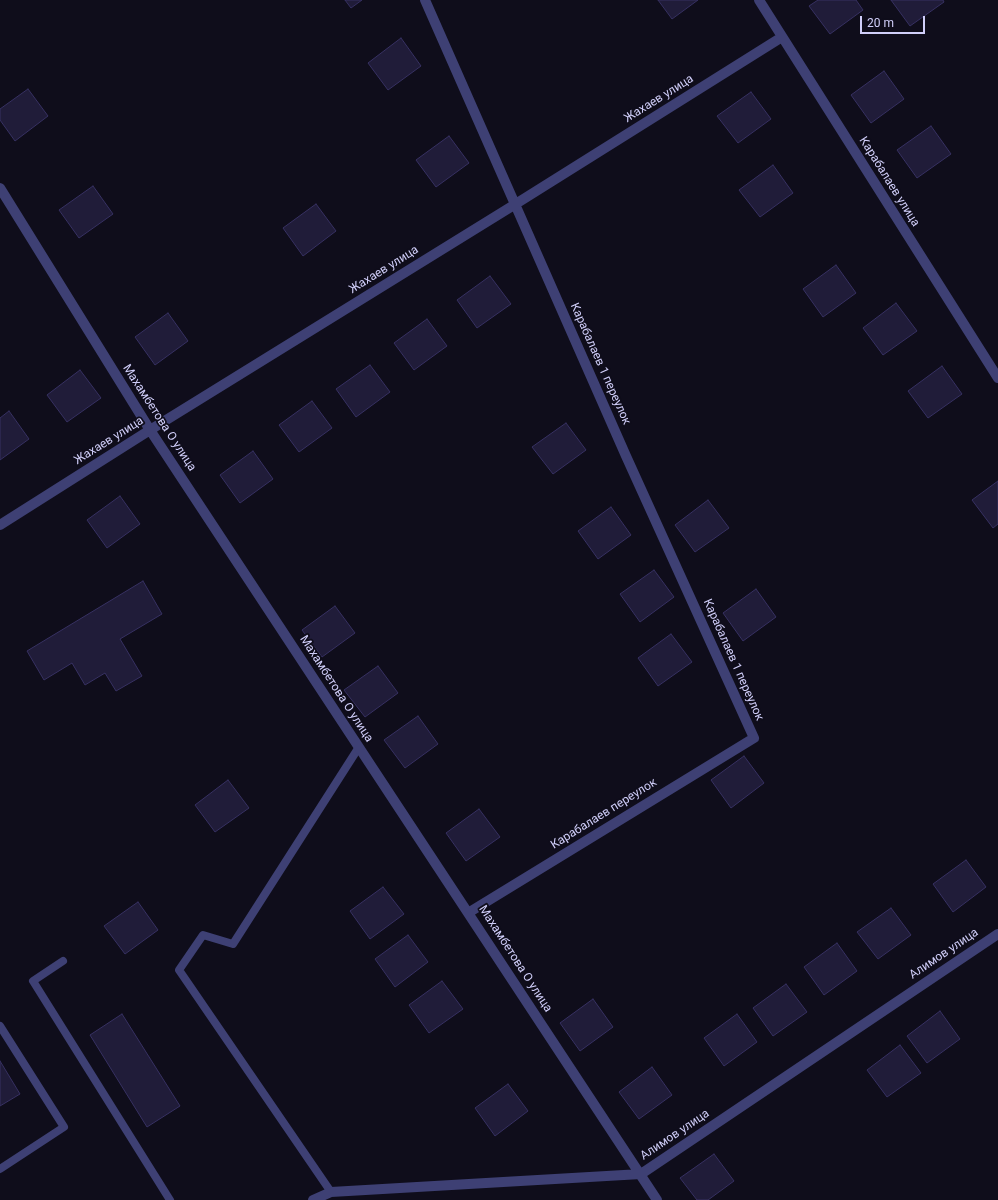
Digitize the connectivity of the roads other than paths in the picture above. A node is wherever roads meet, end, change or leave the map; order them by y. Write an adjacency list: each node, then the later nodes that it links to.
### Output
1 (425, 0): 5 (street, Карабалаев 1 переулок)
2 (759, 0): 3 (street, Карабалаев улица)
3 (782, 37): 5 (street, Жахаев улица); 6 (street, Карабалаев улица)
4 (0, 188): 7 (street, Махамбетова О улица)
5 (514, 205): 7 (street, Жахаев улица); 9 (street, Карабалаев 1 переулок)
6 (998, 378)
7 (150, 430): 8 (street, Жахаев улица); 10 (street, Махамбетова О улица)
8 (0, 525)
9 (754, 738): 11 (street, Карабалаев переулок)
10 (359, 747): 11 (street, Махамбетова О улица); 17 (lane)
11 (468, 913): 16 (street, Махамбетова О улица)
12 (998, 934): 16 (street, Алимов улица)
13 (63, 961): 18 (lane)
14 (0, 1026): 15 (lane)
15 (0, 1169)
16 (641, 1174): 17 (street, Алимов улица); 20 (street, Махамбетова О улица)
17 (331, 1192): 19 (street, Алимов улица)
18 (170, 1200)
19 (313, 1200)
20 (657, 1200)

